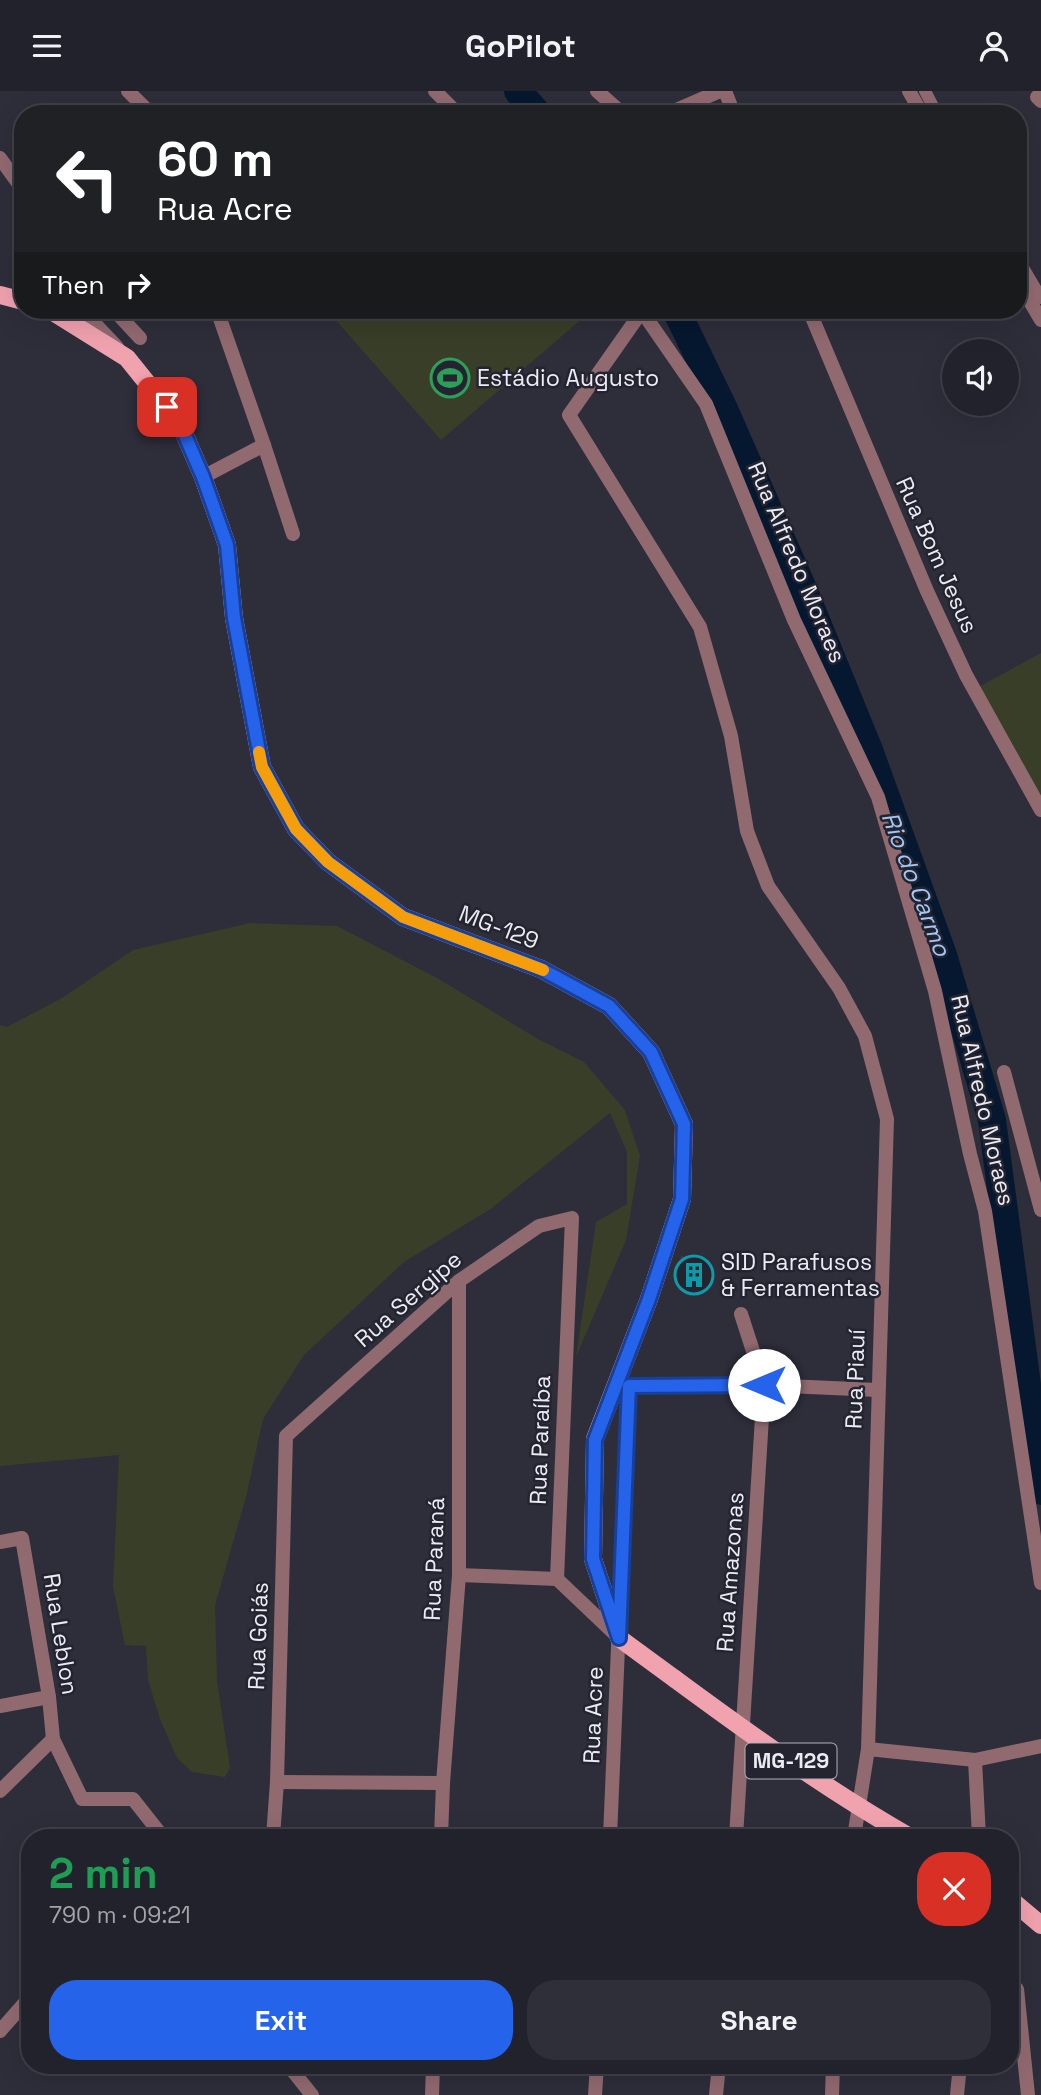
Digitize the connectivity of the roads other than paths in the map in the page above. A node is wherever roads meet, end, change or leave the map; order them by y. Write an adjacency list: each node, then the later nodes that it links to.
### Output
1 (128, 91): 7 (street)
2 (435, 91): 8 (street)
3 (597, 91): 9 (street)
4 (723, 91): 10 (street)
5 (1041, 93): 6 (street)
6 (1041, 101)
7 (142, 105)
8 (449, 105)
9 (612, 105)
10 (689, 105)
11 (0, 158): 12 (street)
12 (14, 177)
13 (1027, 274): 15 (street)
14 (1027, 296): 23 (street)
15 (1041, 298)
16 (64, 319): 25 (main road, MG-129 / MG-129)
17 (90, 319): 25 (street)
18 (122, 319): 24 (street)
19 (220, 319): 26 (street)
20 (635, 319): 36 (street, Rua Piauí)
21 (647, 319): 41 (street, Rua Alfredo Moraes)
22 (813, 319): 29 (street, Rua Bom Jesus)
23 (1041, 320)
24 (140, 338)
25 (127, 358): 27 (main road, MG-129 / MG-129)
26 (264, 445): 27 (street); 28 (street)
27 (203, 477): 42 (main road, MG-129 / MG-129)
28 (293, 534)
29 (1041, 810)
30 (1004, 1072): 31 (street)
31 (1041, 1210)
32 (572, 1218): 33 (street, Rua Sergipe); 40 (street, Rua Paraíba)
33 (459, 1281): 37 (street, Rua Sergipe); 39 (street, Rua Paraná)
34 (741, 1314): 35 (street, Rua Amazonas)
35 (764, 1385): 36 (street); 42 (street, Rua Acre); 56 (street, Rua Amazonas)
36 (877, 1390): 47 (street, Rua Piauí)
37 (286, 1436): 49 (street, Rua Goiás)
38 (0, 1542): 43 (street, Rua Leblon)
39 (459, 1576): 40 (street); 50 (street, Rua Paraná)
40 (558, 1579): 42 (street)
41 (1041, 1583)
42 (619, 1638): 55 (street, Rua Acre); 58 (main road, MG-129, bridge)
43 (49, 1697): 44 (street); 45 (street, Rua Leblon)
44 (0, 1706)
45 (53, 1739): 51 (street); 52 (street)
46 (1041, 1746): 48 (street)
47 (867, 1749): 48 (street); 57 (street, Rua Piauí)
48 (975, 1760): 59 (street)
49 (277, 1782): 50 (street); 53 (street, Rua Goiás)
50 (443, 1783): 54 (street, Rua Paraná)
51 (0, 1791)
52 (157, 1829)
53 (274, 1829)
54 (441, 1829)
55 (610, 1829)
56 (736, 1829)
57 (855, 1829)
58 (897, 1829)
59 (979, 1829)
60 (1019, 1906): 61 (main road)
61 (1040, 1924)
62 (21, 2007): 64 (street)
63 (1019, 2008): 77 (street)
64 (0, 2031)
65 (295, 2074): 71 (street)
66 (433, 2074): 72 (street)
67 (596, 2074): 73 (street)
68 (718, 2074): 74 (street)
69 (833, 2074): 75 (street)
70 (959, 2074): 76 (street)
71 (312, 2095)
72 (432, 2095)
73 (595, 2095)
74 (716, 2095)
75 (832, 2095)
76 (957, 2095)
77 (1028, 2095)

